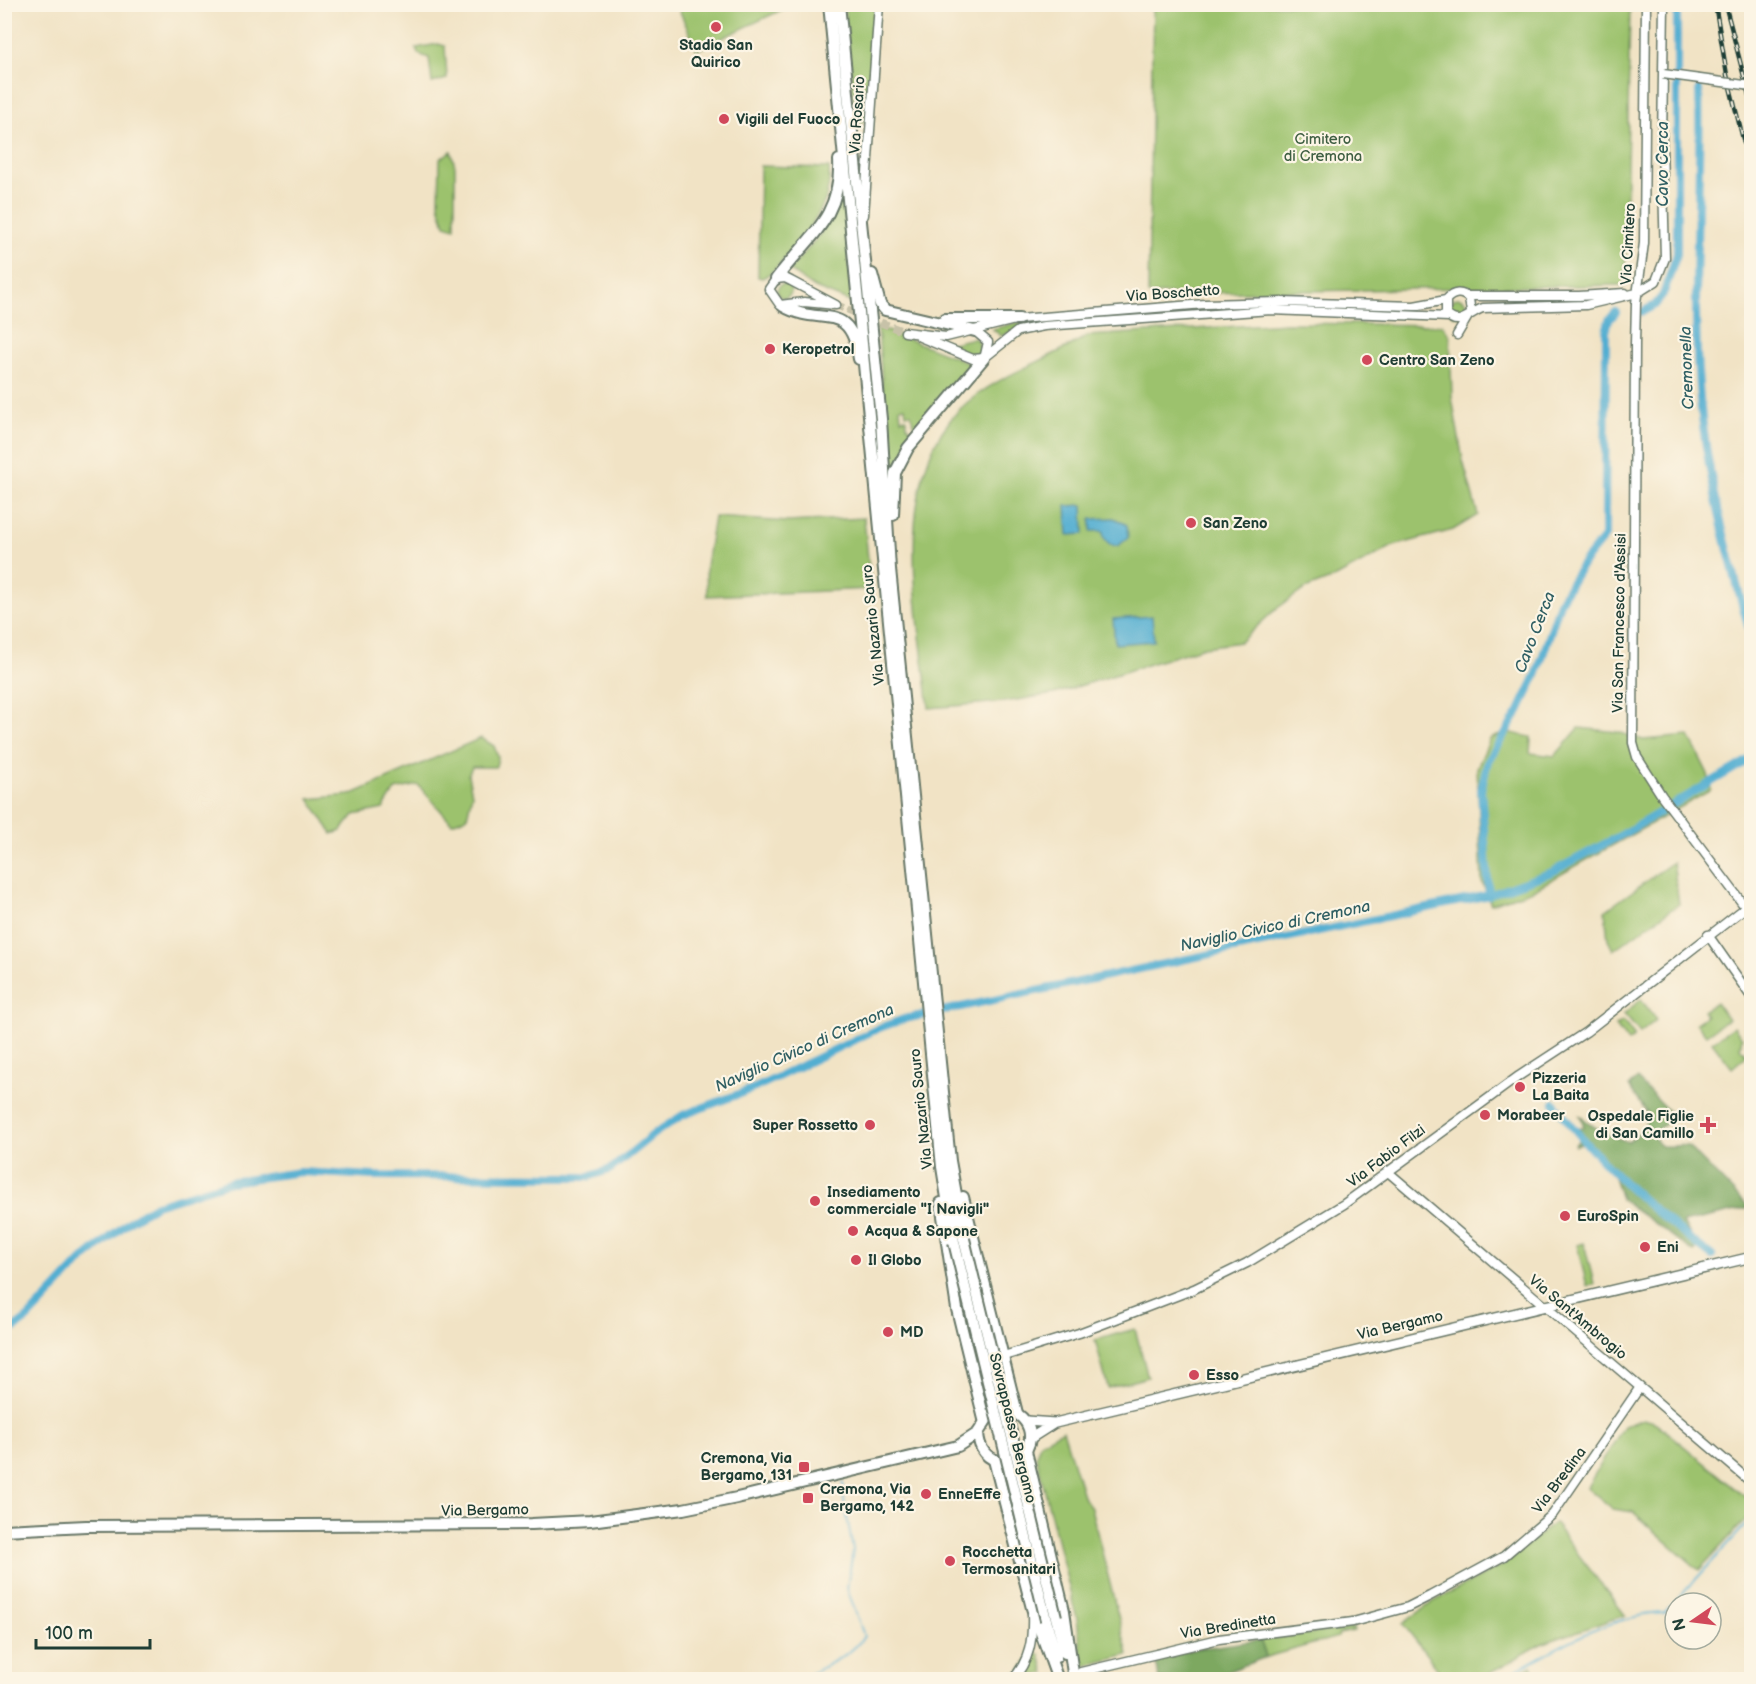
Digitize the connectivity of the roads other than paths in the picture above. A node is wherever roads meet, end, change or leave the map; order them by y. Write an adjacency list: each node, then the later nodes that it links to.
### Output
1 (829, 4): 8 (main road, Via Nazario Sauro)
2 (839, 4): 9 (main road, Via Nazario Sauro)
3 (879, 4): 9 (street, Via Rosario)
4 (1646, 4): 11 (street, Via Cimitero)
5 (1664, 4): 6 (street, Via Cimitero)
6 (1663, 74): 7 (street, bridge); 11 (street, Via Cimitero)
7 (1752, 86)
8 (844, 147): 10 (main road); 21 (main road, Via Nazario Sauro)
9 (862, 227): 16 (main road); 22 (main road, Via Nazario Sauro)
10 (777, 279): 14 (street); 14 (street)
11 (1637, 293): 12 (street, Via Boschetto); 15 (street, Via Boschetto); 23 (street, Via San Francesco d'Assisi)
12 (1466, 296): 13 (street, Via Boschetto); 15 (street)
13 (1446, 300): 17 (street, Via Boschetto); 18 (street)
14 (783, 306): 21 (main road)
15 (1469, 315): 18 (street, Via Boschetto); 18 (street)
16 (931, 319): 17 (main road); 19 (main road)
17 (1019, 319): 19 (street, Via Boschetto)
18 (1450, 319): 20 (street, Via Boschetto)
19 (975, 331): 20 (street); 20 (street, Via Boschetto)
20 (984, 358): 22 (main road)
21 (867, 374): 27 (main road, Via Nazario Sauro)
22 (890, 569): 27 (main road, Via Nazario Sauro)
23 (1745, 908): 24 (street, Via San Francesco d'Assisi); 25 (street, Via Fabio Filzi)
24 (1752, 916)
25 (1708, 935): 26 (street); 30 (street, Via Fabio Filzi)
26 (1752, 998)
27 (932, 1021): 28 (main road, Via Nazario Sauro); 29 (main road, Via Nazario Sauro)
28 (946, 1118): 31 (main road, Via Nazario Sauro); 34 (main road)
29 (942, 1167): 31 (main road, Via Nazario Sauro); 35 (main road)
30 (1387, 1172): 33 (street, Via Sant'Ambrogio); 34 (street, Via Fabio Filzi)
31 (959, 1241): 52 (main road, Sovrappasso Bergamo, bridge)
32 (1752, 1257): 33 (main road, Via Bergamo)
33 (1544, 1306): 36 (street, Via Sant'Ambrogio); 39 (main road, Via Bergamo)
34 (1003, 1357): 35 (street, Via Fabio Filzi); 37 (main road)
35 (971, 1366): 38 (main road)
36 (1640, 1388): 46 (street, Via Sant'Ambrogio); 51 (street, Via Bredina)
37 (1022, 1417): 38 (main road, Via Bergamo); 39 (main road, Via Bergamo); 41 (main road)
38 (984, 1419): 40 (main road)
39 (1055, 1423): 41 (main road, Via Bergamo)
40 (978, 1433): 42 (main road, Via Bergamo); 43 (main road)
41 (1031, 1438): 44 (main road)
42 (958, 1446): 43 (main road, Via Bergamo); 49 (main road, Via Bergamo)
43 (982, 1450): 45 (main road)
44 (1026, 1451): 45 (main road); 47 (main road)
45 (993, 1460): 48 (main road)
46 (1752, 1483)
47 (1036, 1491): 48 (main road); 53 (main road)
48 (1004, 1500): 50 (main road)
49 (4, 1530)
50 (1032, 1608): 54 (street); 55 (main road)
51 (1382, 1615): 53 (street, Via Bredinetta)
52 (1051, 1619): 53 (main road); 55 (main road)
53 (1076, 1677)
54 (1012, 1680)
55 (1060, 1680)

